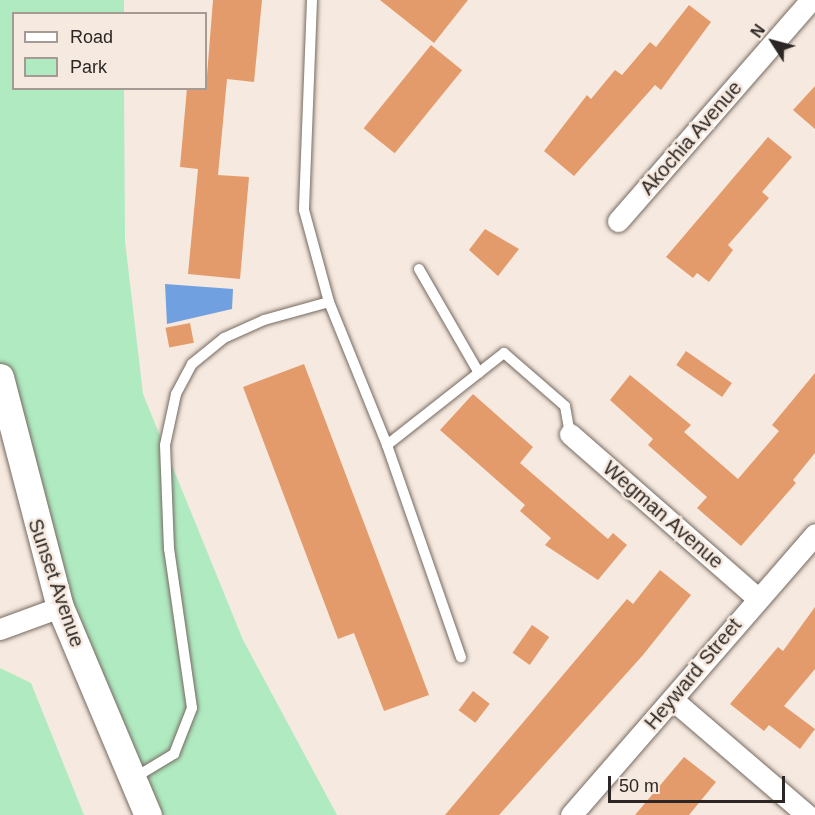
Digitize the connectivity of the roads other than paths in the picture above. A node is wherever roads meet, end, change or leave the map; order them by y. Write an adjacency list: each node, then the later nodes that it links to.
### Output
1 (312, 0): 5 (lane)
2 (811, 0): 3 (street, Akochia Avenue)
3 (618, 221)
4 (419, 269): 6 (lane)
5 (329, 302): 9 (lane); 16 (lane)
6 (479, 373): 8 (lane); 9 (lane)
7 (0, 377): 12 (street, Sunset Avenue)
8 (570, 434): 11 (street, Wegman Avenue)
9 (387, 445): 14 (lane)
10 (815, 534): 11 (street, Heyward Street)
11 (756, 597): 15 (street, Heyward Street)
12 (60, 607): 13 (street); 16 (street, Sunset Avenue)
13 (0, 628)
14 (461, 658)
15 (673, 700): 18 (street, Heyward Street); 19 (street)
16 (132, 778): 17 (street, Sunset Avenue)
17 (148, 815)
18 (571, 815)
19 (807, 815)

